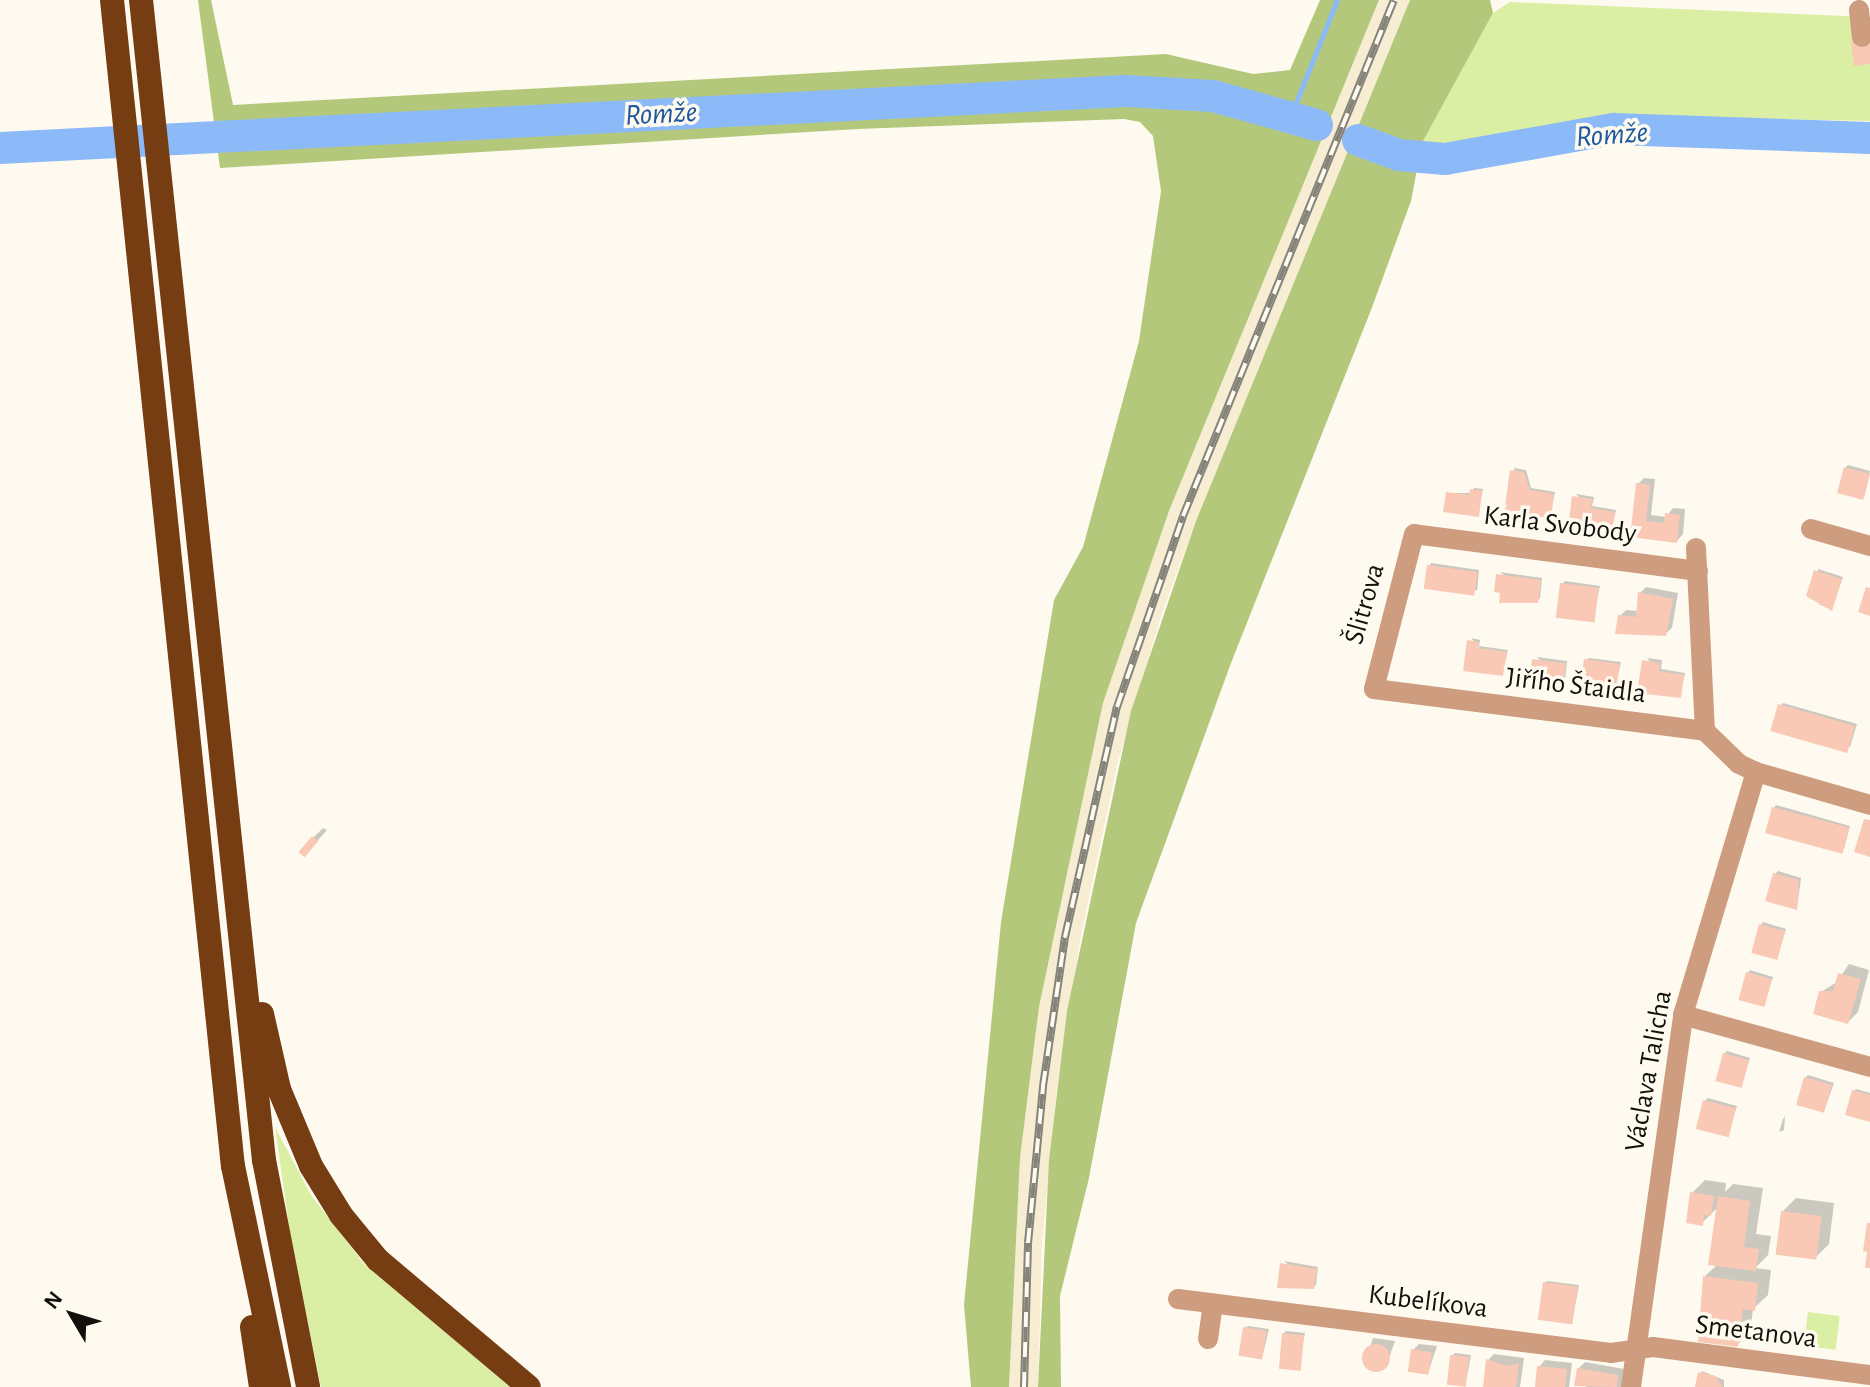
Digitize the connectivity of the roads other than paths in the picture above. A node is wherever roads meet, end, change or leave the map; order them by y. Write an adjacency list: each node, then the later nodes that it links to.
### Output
1 (112, 0): 17 (highway)
2 (141, 0): 14 (highway)
3 (1862, 10): 4 (street)
4 (1862, 37)
5 (1811, 529): 7 (street)
6 (1414, 534): 9 (street, Karla Svobody); 10 (street, Šlitrova)
7 (1870, 546)
8 (1696, 548): 9 (street)
9 (1698, 571): 11 (street)
10 (1374, 689): 11 (street, Jiřího Štaidla)
11 (1705, 731): 12 (street)
12 (1756, 772): 13 (street); 15 (street, Václava Talicha)
13 (1870, 805)
14 (238, 906): 25 (highway); 26 (highway)
15 (1683, 1015): 16 (street); 21 (street, Václava Talicha)
16 (1870, 1067)
17 (233, 1166): 23 (highway); 24 (highway)
18 (1178, 1299): 19 (street, Kubelíkova)
19 (1213, 1304): 20 (street); 21 (street, Kubelíkova)
20 (1208, 1339)
21 (1635, 1348): 22 (street, Smetanova); 27 (street, Václava Talicha)
22 (1870, 1375)
23 (261, 1387)
24 (279, 1387)
25 (308, 1387)
26 (529, 1387)
27 (1631, 1387)

